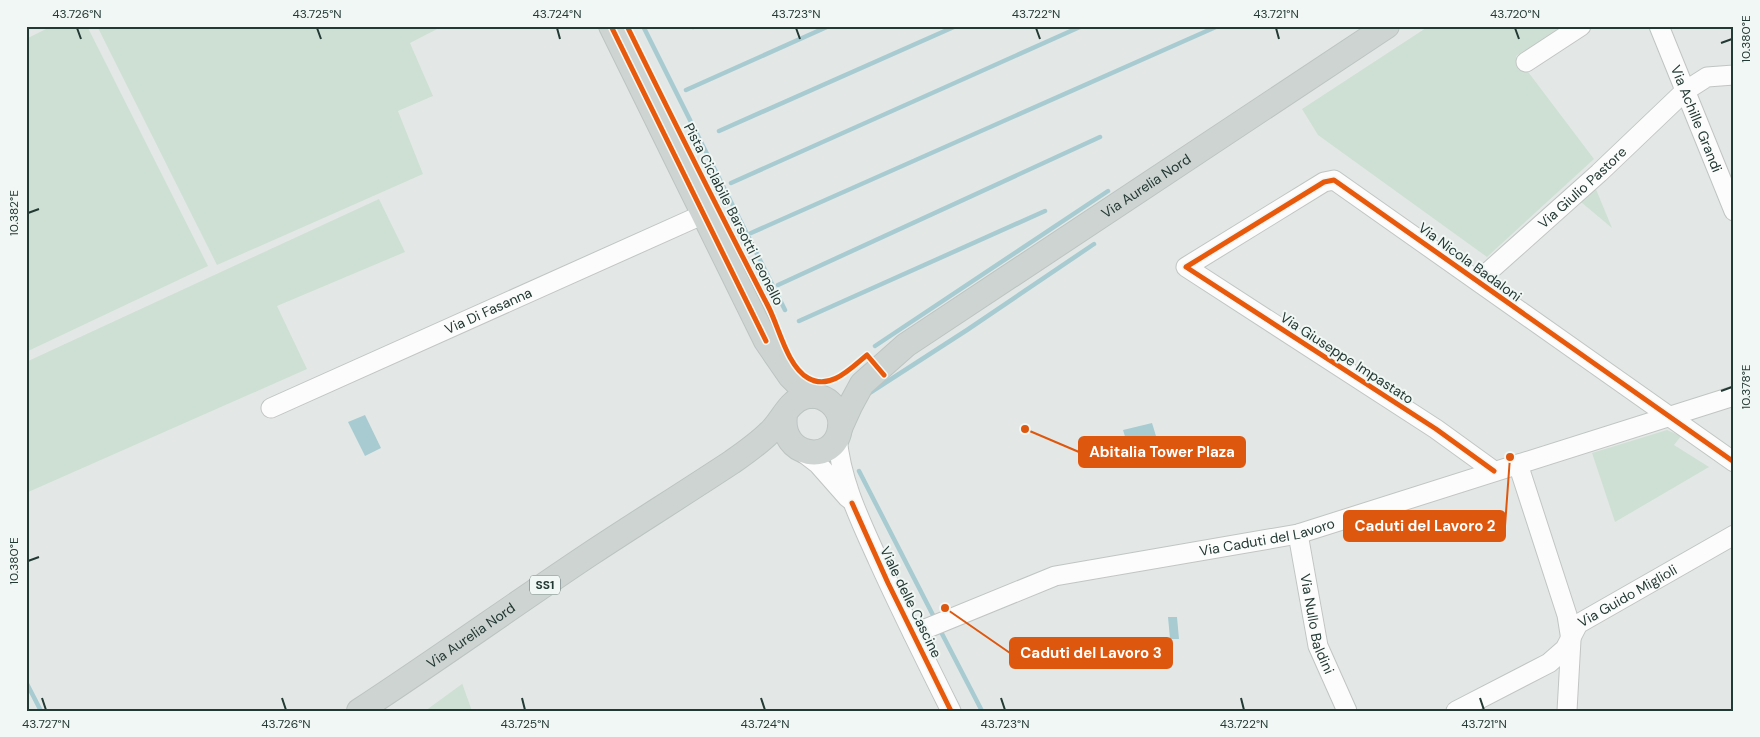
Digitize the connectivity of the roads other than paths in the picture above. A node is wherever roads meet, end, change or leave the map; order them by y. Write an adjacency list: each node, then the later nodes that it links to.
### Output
1 (611, 26): 9 (main road)
2 (1387, 26): 13 (main road, Via Aurelia Nord)
3 (1581, 26): 5 (street)
4 (1659, 26): 7 (street, Via Achille Grandi)
5 (1526, 62)
6 (1734, 75): 7 (street, Via Giulio Pastore)
7 (1685, 92): 8 (street, Via Achille Grandi); 11 (street, Via Giulio Pastore)
8 (1734, 212)
9 (704, 214): 12 (main road); 16 (street, Via Di Fasanna)
10 (1186, 267): 11 (street, Via Nicola Badaloni); 24 (street, Via Giuseppe Impastato)
11 (1478, 282): 18 (street, Via Nicola Badaloni)
12 (766, 341): 15 (main road); 17 (main road)
13 (906, 345): 15 (main road, Via Aurelia Nord / SS1); 19 (main road, Via Aurelia Nord / SS1)
14 (1734, 396): 18 (street, Via Caduti del Lavoro)
15 (816, 397): 17 (main road, SS1); 19 (main road)
16 (272, 408)
17 (786, 413): 20 (main road); 21 (main road, Via Aurelia Nord / SS1)
18 (1669, 418): 22 (street, Via Nicola Badaloni); 23 (street, Via Caduti del Lavoro)
19 (839, 433): 20 (main road, SS1); 25 (street, Viale delle Cascine)
20 (798, 448): 21 (main road, Via Aurelia Nord / SS1); 25 (street, Viale delle Cascine)
21 (733, 461): 30 (main road, Via Aurelia Nord / SS1)
22 (1734, 462)
23 (1518, 464): 24 (street, Via Caduti del Lavoro); 29 (street)
24 (1494, 471): 26 (street, Via Caduti del Lavoro)
25 (852, 503): 28 (street, Viale delle Cascine)
26 (1298, 534): 28 (street, Via Caduti del Lavoro); 32 (street, Via Nullo Baldini)
27 (1734, 535): 29 (street, Via Guido Miglioli)
28 (919, 631): 31 (street, Viale delle Cascine)
29 (1571, 640): 33 (street, Via Guido Miglioli); 34 (street)
30 (358, 711)
31 (951, 711)
32 (1347, 711)
33 (1456, 711)
34 (1567, 711)

